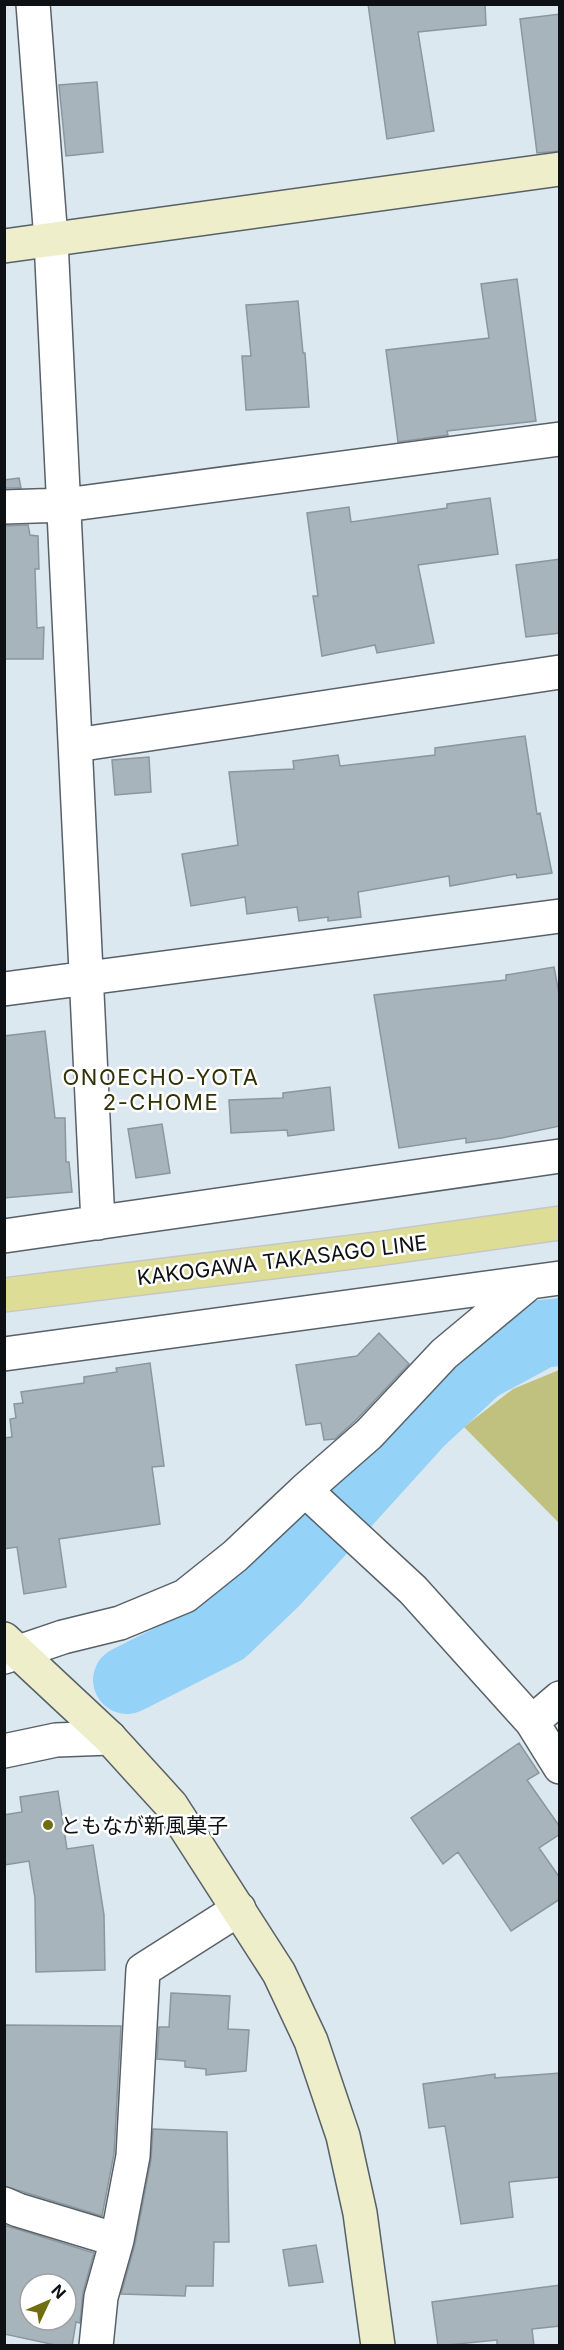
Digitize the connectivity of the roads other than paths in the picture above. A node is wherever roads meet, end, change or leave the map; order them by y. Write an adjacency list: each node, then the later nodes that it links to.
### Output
1 (33, 4): 3 (street)
2 (560, 169): 3 (street)
3 (51, 240): 4 (street); 6 (street)
4 (4, 246)
5 (560, 439): 6 (street)
6 (65, 505): 7 (street); 9 (street)
7 (4, 507)
8 (560, 672): 9 (street)
9 (76, 745): 11 (street)
10 (560, 916): 11 (street)
11 (87, 979): 12 (street); 14 (street)
12 (4, 989)
13 (560, 1156): 14 (street)
14 (98, 1223): 16 (street)
15 (560, 1223): 18 (main road, KAKOGAWA TAKASAGO LINE)
16 (4, 1236)
17 (544, 1281): 19 (street); 20 (street)
18 (4, 1295)
19 (4, 1354)
20 (305, 1490): 21 (street); 23 (street)
21 (16, 1654): 24 (street)
22 (560, 1698): 23 (street)
23 (532, 1722): 26 (street)
24 (110, 1738): 25 (street); 27 (street)
25 (4, 1751)
26 (560, 1767)
27 (239, 1909): 29 (street); 31 (street)
28 (4, 2204): 29 (street)
29 (117, 2240): 30 (street)
30 (96, 2346)
31 (378, 2346)

